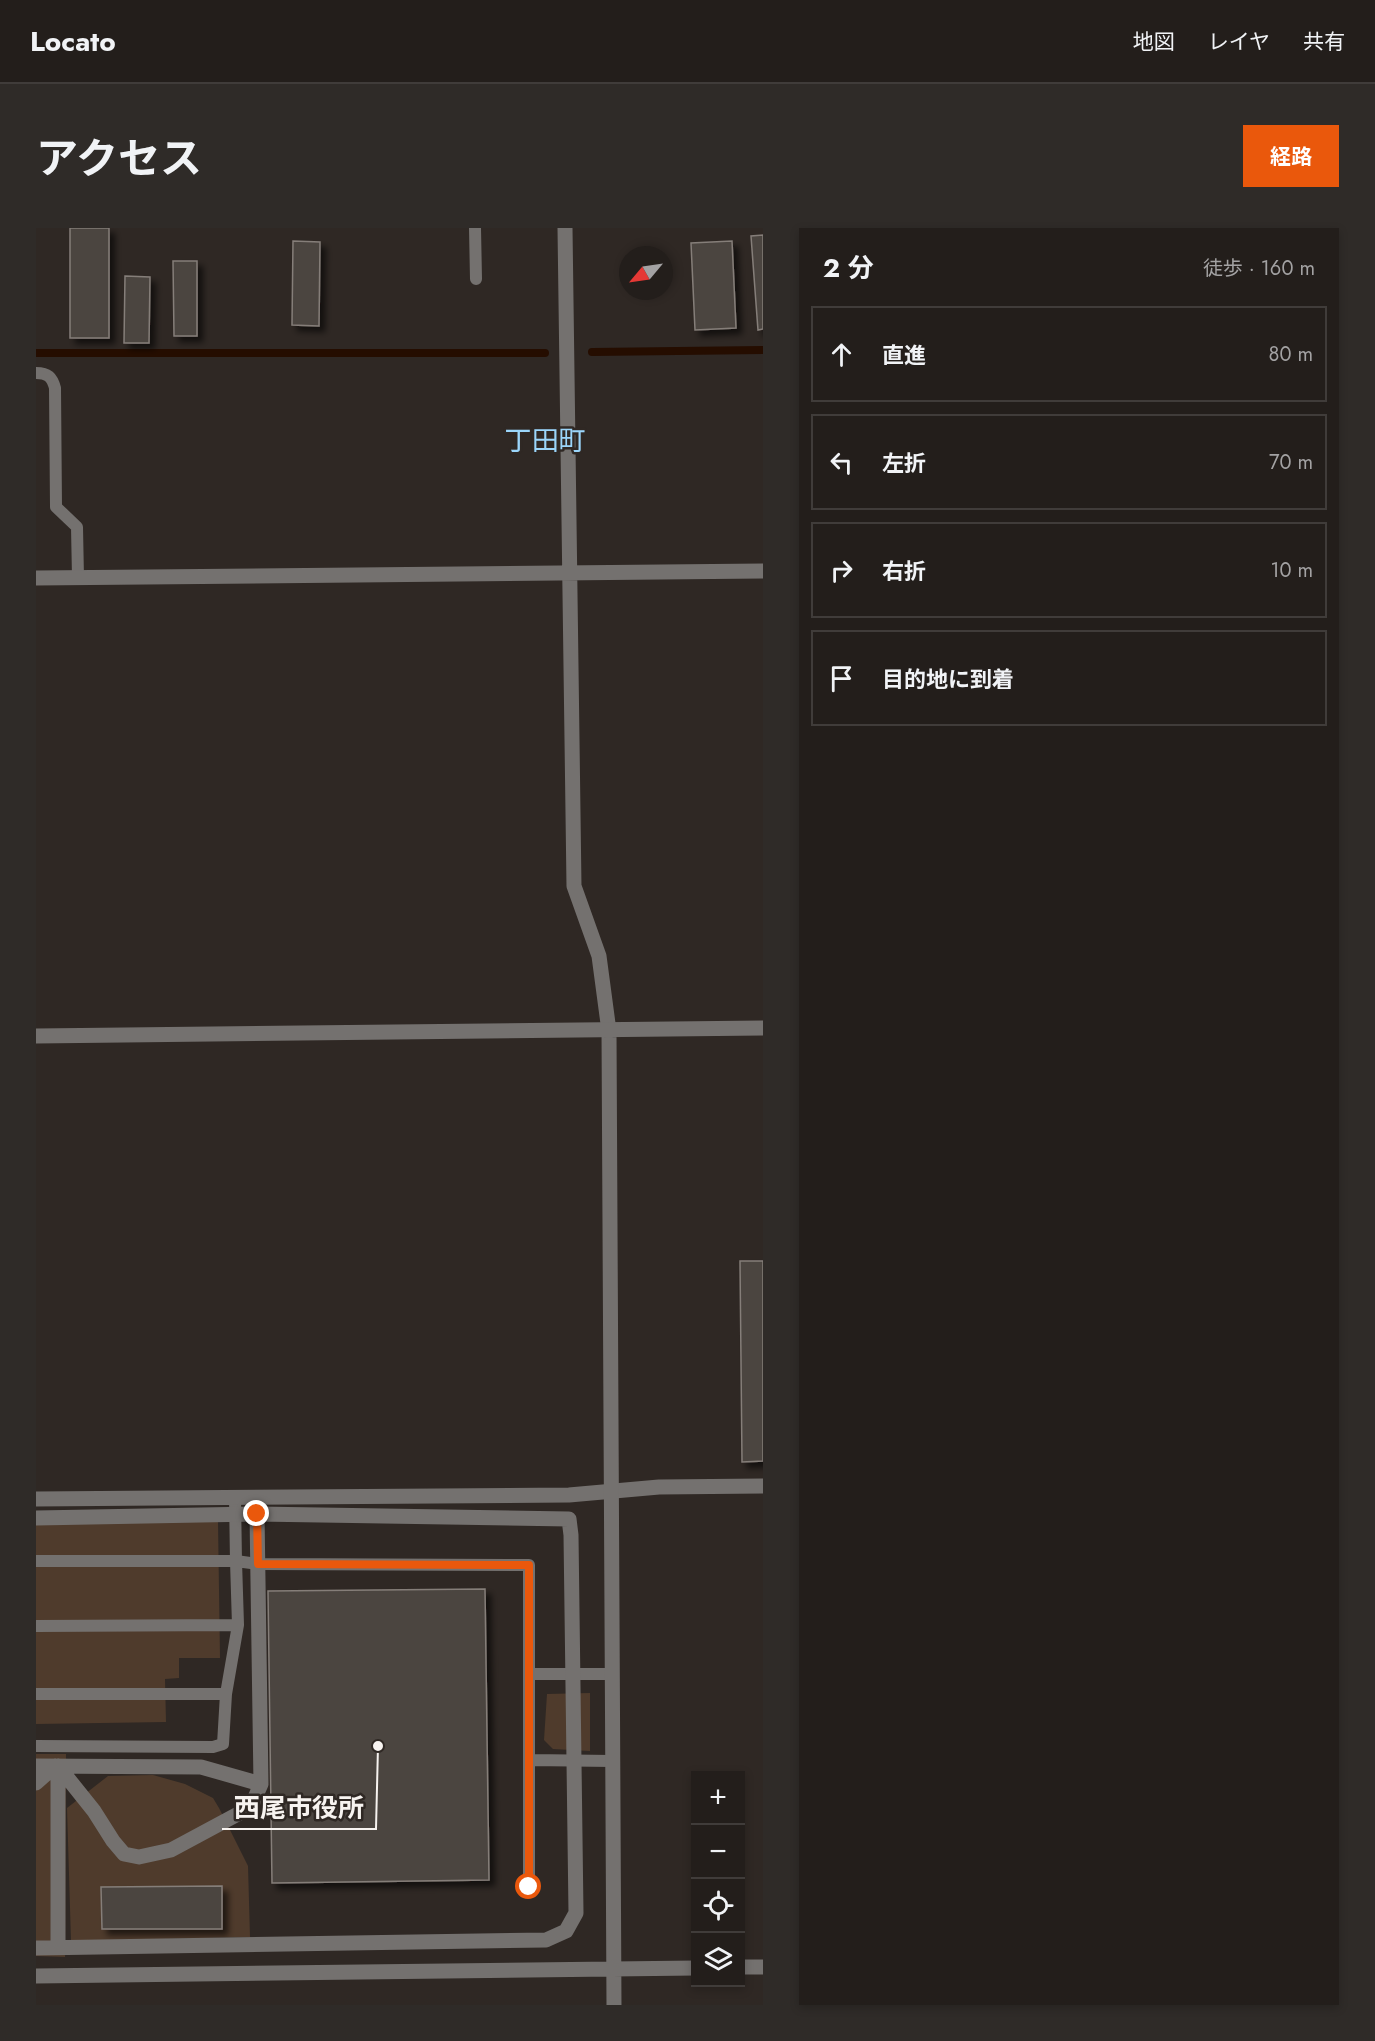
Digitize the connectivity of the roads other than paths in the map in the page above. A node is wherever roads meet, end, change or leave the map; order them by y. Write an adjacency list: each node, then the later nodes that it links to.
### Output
1 (475, 228): 3 (lane)
2 (565, 228): 6 (street)
3 (476, 279)
4 (36, 373): 8 (lane)
5 (763, 571): 6 (street)
6 (571, 572): 8 (street); 10 (street)
7 (36, 578): 8 (street)
8 (78, 578)
9 (763, 1028): 10 (street)
10 (609, 1031): 11 (street); 13 (street)
11 (36, 1036)
12 (763, 1486): 13 (street)
13 (612, 1491): 14 (street); 26 (street)
14 (236, 1498): 15 (street); 17 (lane)
15 (36, 1499)
16 (257, 1514): 17 (street); 21 (street); 25 (street)
17 (236, 1515): 18 (street); 19 (lane)
18 (36, 1518)
19 (236, 1561): 20 (lane); 21 (lane); 22 (lane)
20 (36, 1562)
21 (258, 1564): 24 (lane); 36 (street)
22 (238, 1625): 23 (lane); 28 (lane)
23 (36, 1626)
24 (529, 1674): 25 (lane); 30 (lane)
25 (573, 1674): 26 (lane); 31 (street)
26 (612, 1674): 32 (street)
27 (36, 1694): 28 (lane)
28 (226, 1694): 29 (lane)
29 (36, 1746)
30 (529, 1760): 31 (lane); 37 (lane)
31 (574, 1760): 32 (lane); 38 (street)
32 (613, 1761): 43 (street)
33 (36, 1766): 34 (street)
34 (57, 1766): 35 (street); 36 (street); 36 (street); 38 (street)
35 (36, 1783)
36 (261, 1784)
37 (529, 1887)
38 (58, 1947): 39 (street)
39 (36, 1948)
40 (745, 1967): 41 (street)
41 (763, 1967)
42 (691, 1968): 43 (street)
43 (614, 1969): 44 (street); 45 (street)
44 (36, 1976)
45 (614, 2005)

